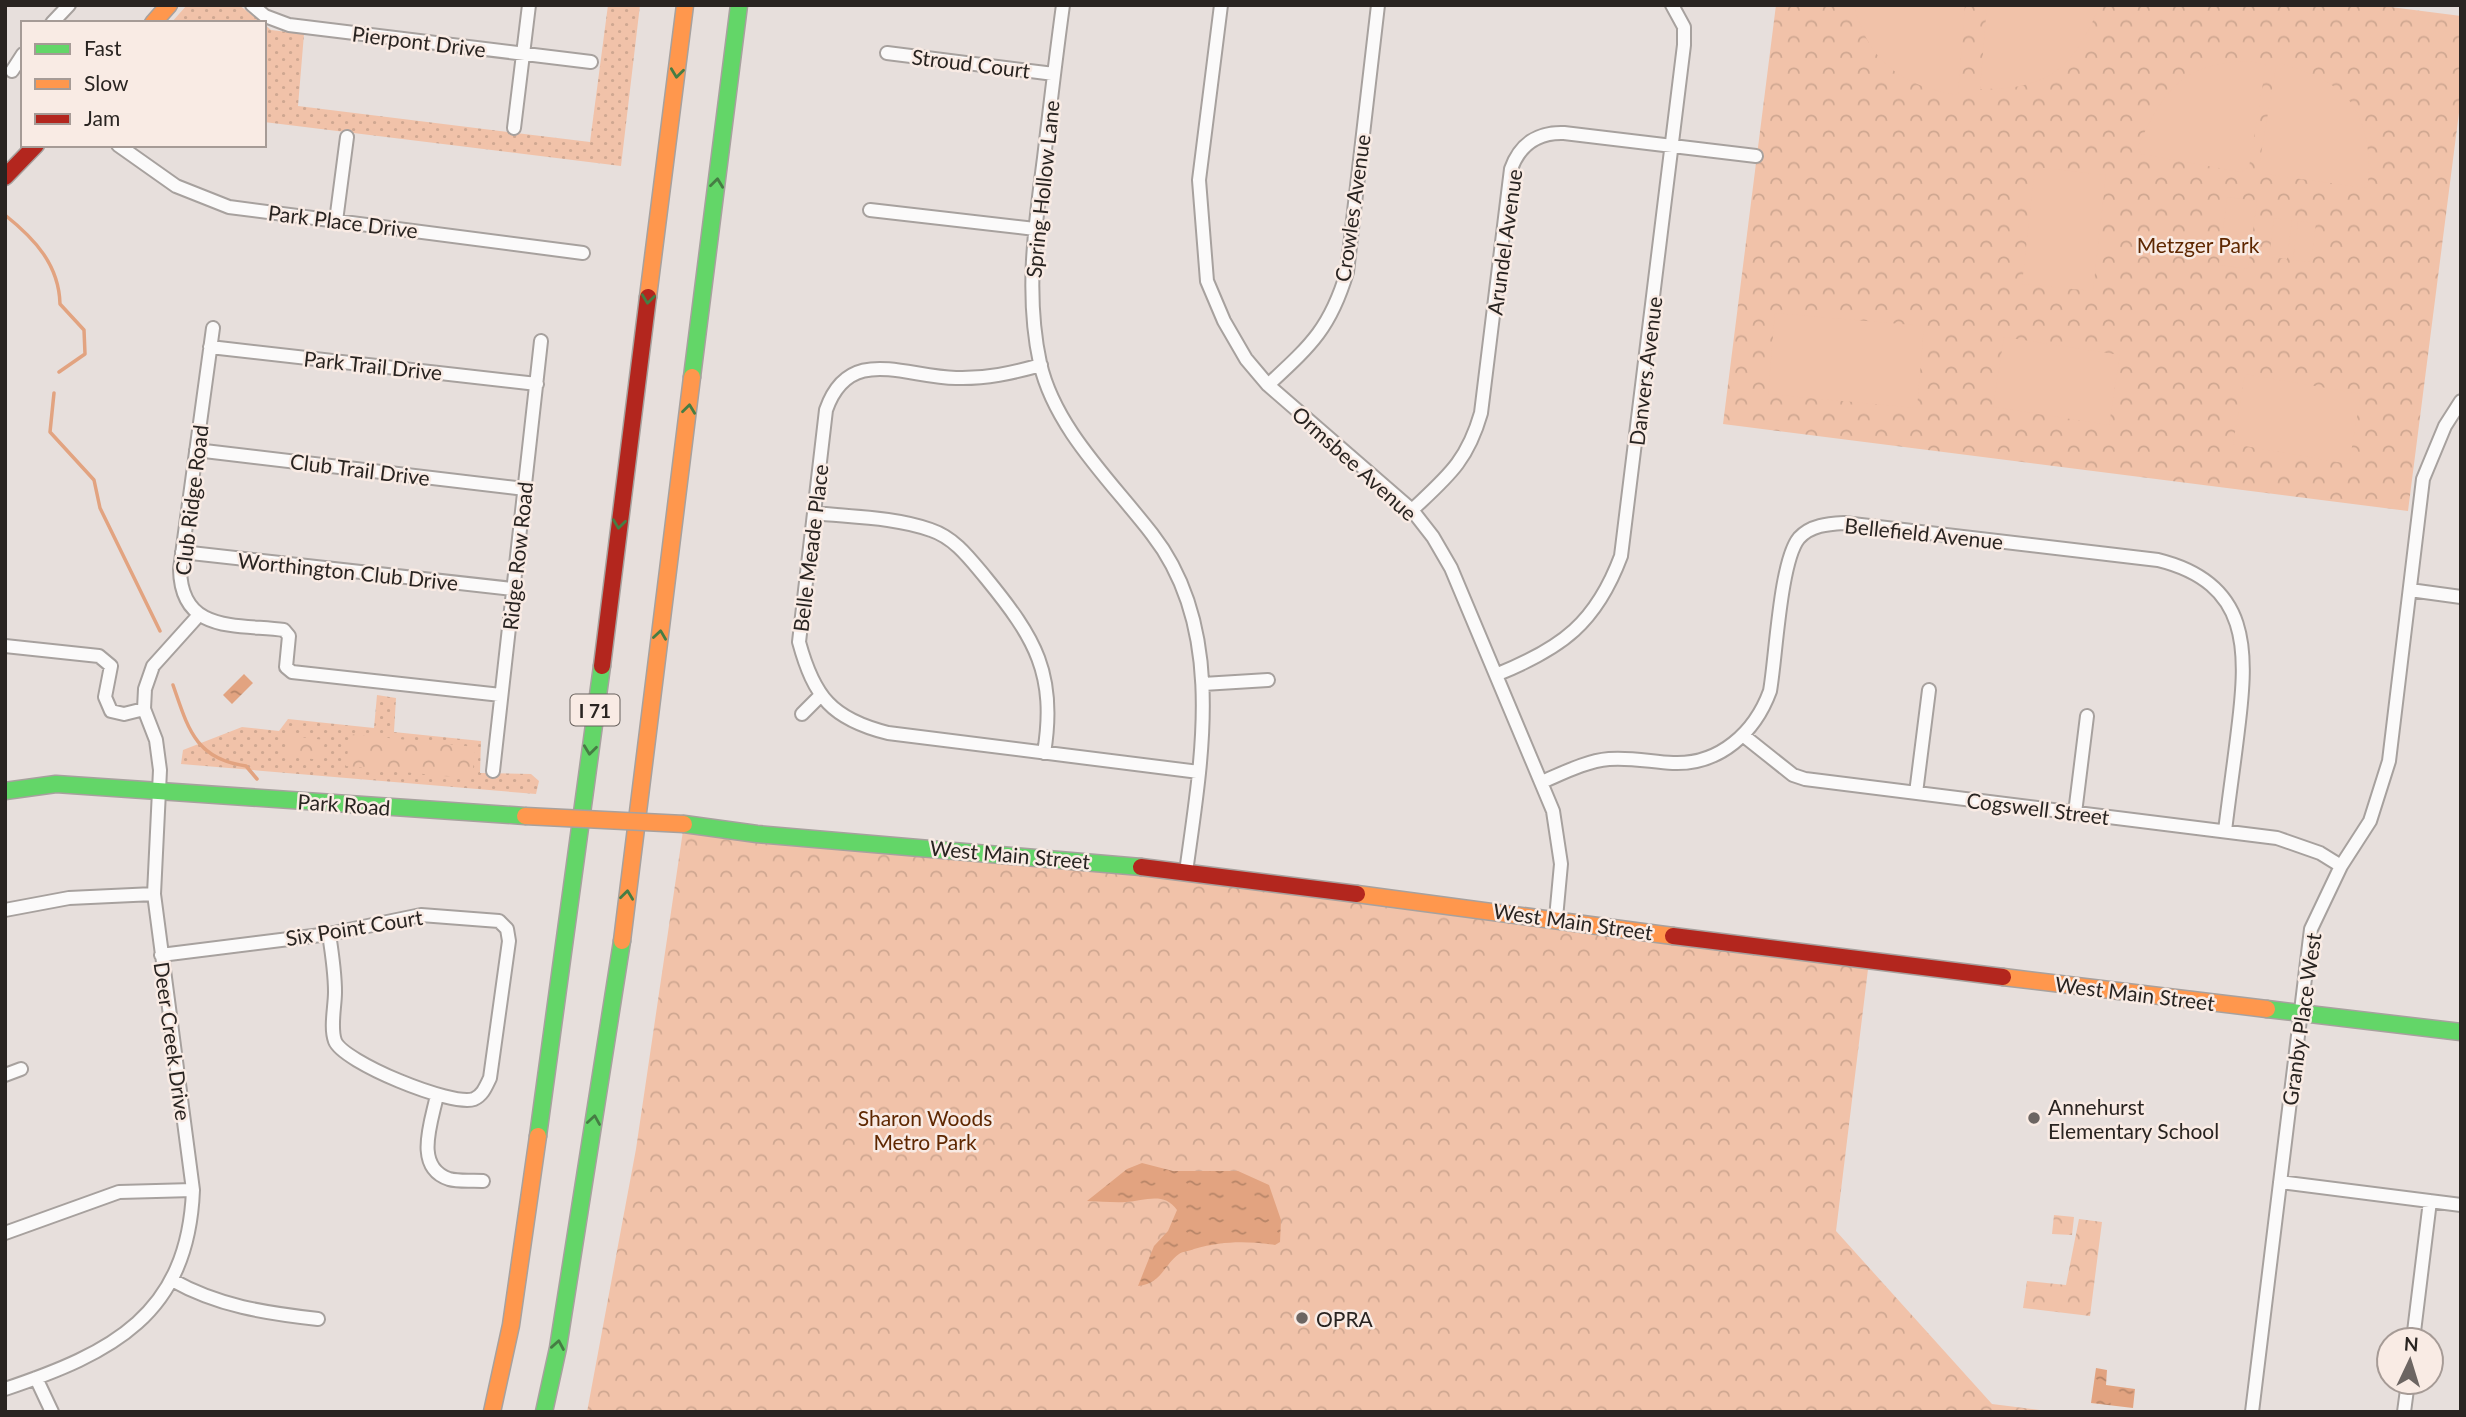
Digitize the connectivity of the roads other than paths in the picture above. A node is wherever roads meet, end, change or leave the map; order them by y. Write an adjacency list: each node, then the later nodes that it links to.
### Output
1 (69, 5): 11 (street)
2 (169, 5): 12 (main road)
3 (252, 5): 14 (street, Pierpont Drive)
4 (529, 5): 14 (street)
5 (685, 5): 89 (main road, I 71, one-way to 89)
6 (739, 5): 90 (main road, I 71, one-way to 6)
7 (1063, 5): 16 (street, Spring Hollow Lane)
8 (1221, 5): 33 (street, Ormsbee Avenue)
9 (1378, 5): 33 (street, Crowles Avenue)
10 (1675, 8): 19 (street, Danvers Avenue)
11 (54, 21)
12 (155, 21)
13 (887, 53): 16 (street, Stroud Court)
14 (523, 54): 15 (street, Pierpont Drive); 17 (street)
15 (592, 62)
16 (1054, 74): 26 (street, Spring Hollow Lane)
17 (514, 128)
18 (347, 137): 25 (street)
19 (1672, 146): 22 (street, Arundel Avenue); 37 (street, Arundel Avenue); 45 (street, Danvers Avenue)
20 (34, 147): 23 (main road)
21 (121, 147): 25 (street, Park Place Drive)
22 (1756, 156)
23 (5, 177)
24 (870, 210): 26 (street)
25 (336, 221): 27 (street, Park Place Drive)
26 (1035, 229): 31 (street, Spring Hollow Lane)
27 (583, 253)
28 (213, 328): 30 (street, Club Ridge Road)
29 (541, 341): 32 (street, Ridge Row Road)
30 (211, 347): 32 (street, Park Trail Drive); 35 (street, Club Ridge Road)
31 (1041, 365): 38 (street, Belle Meade Place); 47 (street, Spring Hollow Lane)
32 (537, 384): 36 (street, Ridge Row Road)
33 (1268, 385): 37 (street, Ormsbee Avenue)
34 (2458, 409): 41 (street, Granby Place West)
35 (196, 450): 36 (street, Club Trail Drive); 39 (street, Club Ridge Road)
36 (525, 489): 40 (street, Ridge Row Road)
37 (1412, 510): 45 (street, Ormsbee Avenue)
38 (814, 513): 50 (street, Belle Meade Place); 55 (street)
39 (182, 552): 40 (street, Worthington Club Drive); 43 (street, Club Ridge Road)
40 (513, 589): 49 (street, Ridge Row Road)
41 (2410, 590): 42 (street); 65 (street, Granby Place West)
42 (2461, 597)
43 (198, 616): 49 (street); 51 (street)
44 (5, 646): 51 (street)
45 (1498, 674): 58 (street, Ormsbee Avenue)
46 (1268, 680): 47 (street)
47 (1203, 684): 57 (street, Spring Hollow Lane)
48 (1929, 690): 61 (street)
49 (501, 695): 56 (street, Ridge Row Road)
50 (820, 696): 52 (street); 55 (street, Belle Meade Place)
51 (144, 709): 60 (street, Deer Creek Drive)
52 (802, 714)
53 (2087, 716): 62 (street)
54 (1744, 736): 58 (street, Bellefield Avenue); 61 (street, Cogswell Street); 64 (street, Bellefield Avenue)
55 (1044, 753): 57 (street, Belle Meade Place)
56 (493, 771)
57 (1199, 772): 66 (street, Spring Hollow Lane)
58 (1542, 782): 69 (street, Ormsbee Avenue)
59 (5, 791): 60 (main road, Park Road)
60 (159, 791): 63 (main road, Park Road, bridge); 67 (street, Deer Creek Drive)
61 (1916, 793): 62 (street, Cogswell Street)
62 (2075, 813): 64 (street, Cogswell Street)
63 (684, 824): 66 (main road, West Main Street)
64 (2225, 831): 65 (street, Cogswell Street)
65 (2341, 866): 72 (street, Granby Place West)
66 (1185, 872): 69 (main road, West Main Street)
67 (154, 894): 68 (street); 71 (street, Deer Creek Drive)
68 (5, 910)
69 (1556, 918): 72 (main road, West Main Street)
70 (329, 934): 71 (street, Six Point Court); 76 (street); 76 (street, Six Point Court)
71 (161, 955): 79 (street, Deer Creek Drive)
72 (2300, 1013): 73 (main road, West Main Street); 78 (street, Granby Place West)
73 (2461, 1032)
74 (20, 1069): 75 (street)
75 (5, 1075)
76 (437, 1095): 77 (street)
77 (483, 1181)
78 (2280, 1182): 80 (street); 91 (street, Granby Place West)
79 (193, 1190): 82 (street); 83 (street, Deer Creek Drive)
80 (2430, 1201): 81 (street); 85 (street)
81 (2461, 1205)
82 (5, 1233)
83 (172, 1280): 84 (street); 86 (street, Deer Creek Drive)
84 (318, 1319)
85 (2415, 1326)
86 (36, 1378): 87 (street, Deer Creek Drive); 88 (street)
87 (5, 1389)
88 (52, 1412)
89 (492, 1412)
90 (544, 1412)
91 (2252, 1412)

